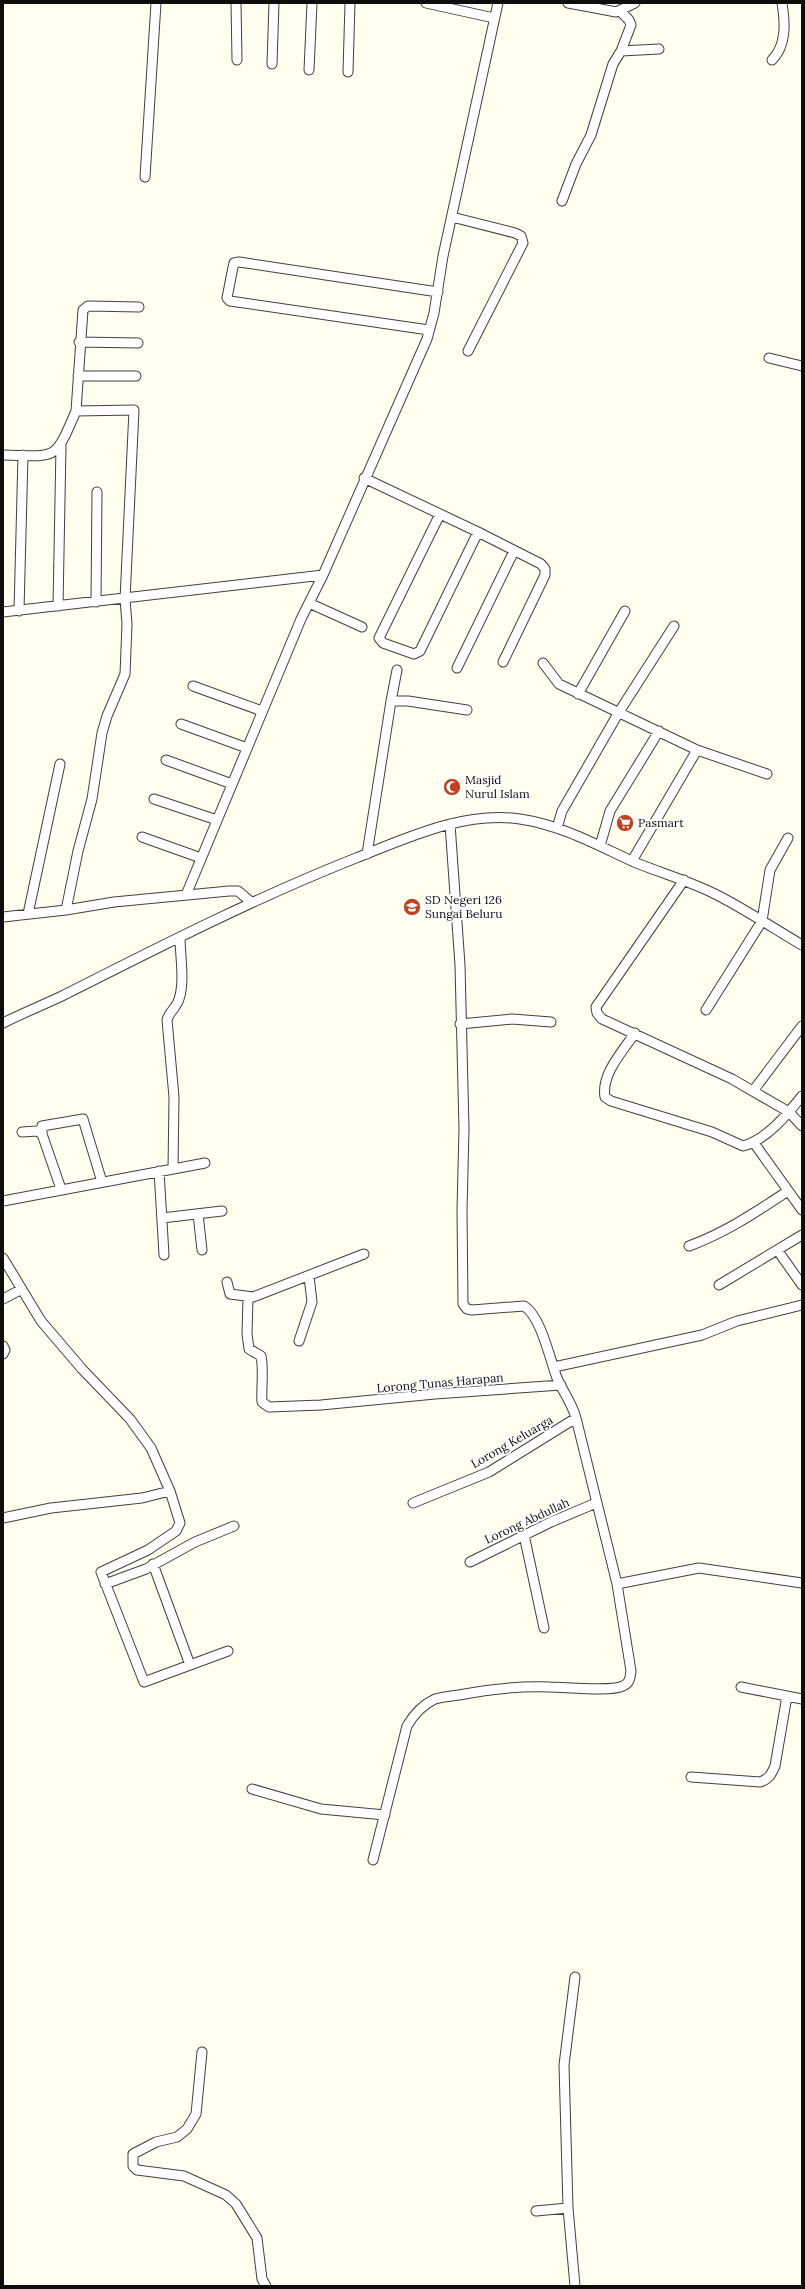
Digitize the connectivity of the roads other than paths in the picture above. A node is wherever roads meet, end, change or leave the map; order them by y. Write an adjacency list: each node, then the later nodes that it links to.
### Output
1 (156, 3): 21 (street)
2 (236, 3): 16 (street)
3 (274, 3): 18 (street)
4 (312, 3): 19 (street)
5 (350, 3): 20 (street)
6 (426, 3): 13 (street)
7 (498, 3): 13 (street)
8 (568, 3): 11 (street)
9 (635, 3): 12 (street)
10 (782, 3): 17 (street)
11 (592, 5): 12 (street)
12 (620, 11): 15 (street)
13 (494, 18): 23 (street)
14 (660, 49): 15 (street)
15 (621, 51): 22 (street)
16 (237, 60)
17 (772, 60)
18 (272, 64)
19 (309, 70)
20 (348, 72)
21 (145, 177)
22 (562, 201)
23 (452, 217): 24 (street); 29 (street)
24 (438, 292): 26 (street); 26 (street)
25 (139, 307): 27 (street)
26 (429, 330): 38 (street)
27 (79, 342): 28 (street); 32 (street)
28 (138, 343)
29 (468, 351)
30 (770, 358): 31 (street)
31 (802, 366)
32 (78, 376): 33 (street); 34 (street)
33 (136, 376)
34 (76, 411): 35 (street); 44 (street)
35 (61, 446): 37 (street); 47 (street)
36 (3, 455): 37 (street)
37 (22, 455): 48 (street)
38 (364, 478): 40 (street); 43 (street)
39 (97, 492): 45 (street)
40 (440, 514): 41 (street); 41 (street)
41 (478, 532): 42 (street)
42 (514, 551): 53 (street); 55 (street)
43 (323, 575): 44 (street); 46 (street)
44 (125, 599): 45 (street); 84 (street)
45 (96, 602): 47 (street)
46 (309, 603): 52 (street); 61 (street)
47 (58, 606): 48 (street)
48 (19, 610): 50 (street)
49 (625, 611): 58 (street)
50 (3, 612)
51 (674, 626): 62 (street)
52 (362, 627)
53 (503, 662)
54 (543, 662): 58 (street)
55 (457, 668)
56 (397, 670): 59 (street)
57 (193, 686): 61 (street)
58 (578, 694): 62 (street)
59 (391, 701): 60 (street); 78 (street)
60 (467, 710)
61 (262, 712): 65 (street)
62 (619, 712): 64 (street); 74 (street)
63 (181, 724): 65 (street)
64 (659, 731): 66 (street); 77 (street)
65 (247, 748): 70 (street)
66 (697, 750): 69 (street); 80 (street)
67 (166, 760): 70 (street)
68 (60, 764): 85 (street)
69 (767, 774)
70 (232, 784): 72 (street)
71 (154, 799): 72 (street)
72 (217, 820): 79 (street)
73 (450, 824): 74 (street); 78 (street); 93 (street)
74 (557, 828): 77 (street)
75 (142, 837): 79 (street)
76 (788, 838): 87 (street)
77 (600, 846): 80 (street)
78 (367, 854): 83 (street)
79 (201, 858): 82 (street)
80 (632, 860): 81 (street)
81 (684, 880): 87 (street); 95 (street)
82 (186, 895): 83 (street); 84 (street)
83 (251, 902): 88 (street)
84 (66, 910): 85 (street)
85 (28, 914): 86 (street)
86 (3, 917)
87 (762, 921): 89 (street); 90 (street)
88 (180, 937): 92 (street); 104 (street)
89 (802, 945)
90 (706, 1010)
91 (551, 1022): 93 (street)
92 (3, 1023)
93 (460, 1024): 132 (street)
94 (802, 1026): 96 (street)
95 (635, 1033): 96 (street); 102 (street)
96 (753, 1091): 98 (street)
97 (802, 1096): 98 (street)
98 (789, 1112): 99 (street); 102 (street)
99 (802, 1126)
100 (22, 1132): 101 (street)
101 (42, 1134): 106 (street); 107 (street)
102 (754, 1143): 108 (street)
103 (205, 1163): 104 (street)
104 (174, 1168): 105 (street)
105 (159, 1171): 106 (street); 113 (street)
106 (102, 1182): 107 (street)
107 (61, 1189): 109 (street)
108 (788, 1191): 110 (street); 115 (street)
109 (3, 1201)
110 (802, 1210)
111 (222, 1211): 112 (street)
112 (198, 1214): 113 (street); 116 (street)
113 (162, 1218): 119 (street)
114 (802, 1235): 117 (street)
115 (689, 1246)
116 (202, 1250)
117 (778, 1251): 123 (street); 124 (street)
118 (364, 1254): 121 (street)
119 (164, 1255)
120 (3, 1258): 125 (street)
121 (309, 1276): 126 (street); 129 (street)
122 (227, 1282): 126 (street)
123 (719, 1285)
124 (802, 1285)
125 (22, 1289): 127 (street); 135 (street)
126 (248, 1298): 133 (street, Lorong Tunas Harapan)
127 (3, 1299)
128 (802, 1306): 132 (street)
129 (299, 1340)
130 (3, 1346): 131 (street)
131 (3, 1354)
132 (554, 1367): 133 (street)
133 (561, 1385): 134 (street)
134 (576, 1418): 136 (street, Lorong Keluarga); 137 (street)
135 (170, 1491): 138 (street); 144 (street)
136 (413, 1503)
137 (596, 1503): 140 (street, Lorong Abdullah); 145 (street)
138 (3, 1518)
139 (234, 1526): 142 (street)
140 (524, 1535): 141 (street, Lorong Abdullah); 146 (street)
141 (470, 1562)
142 (153, 1564): 144 (street); 148 (street)
143 (802, 1582): 145 (street)
144 (105, 1584): 148 (street)
145 (617, 1584): 154 (street)
146 (544, 1628)
147 (228, 1650): 148 (street)
148 (190, 1665)
149 (741, 1688): 150 (street)
150 (787, 1696): 151 (street); 152 (street)
151 (802, 1699)
152 (692, 1777)
153 (252, 1789): 154 (street)
154 (385, 1815): 155 (street)
155 (373, 1860)
156 (575, 1977): 158 (street)
157 (202, 2052): 160 (street)
158 (568, 2208): 159 (street); 161 (street)
159 (536, 2211)
160 (266, 2286)
161 (575, 2286)

